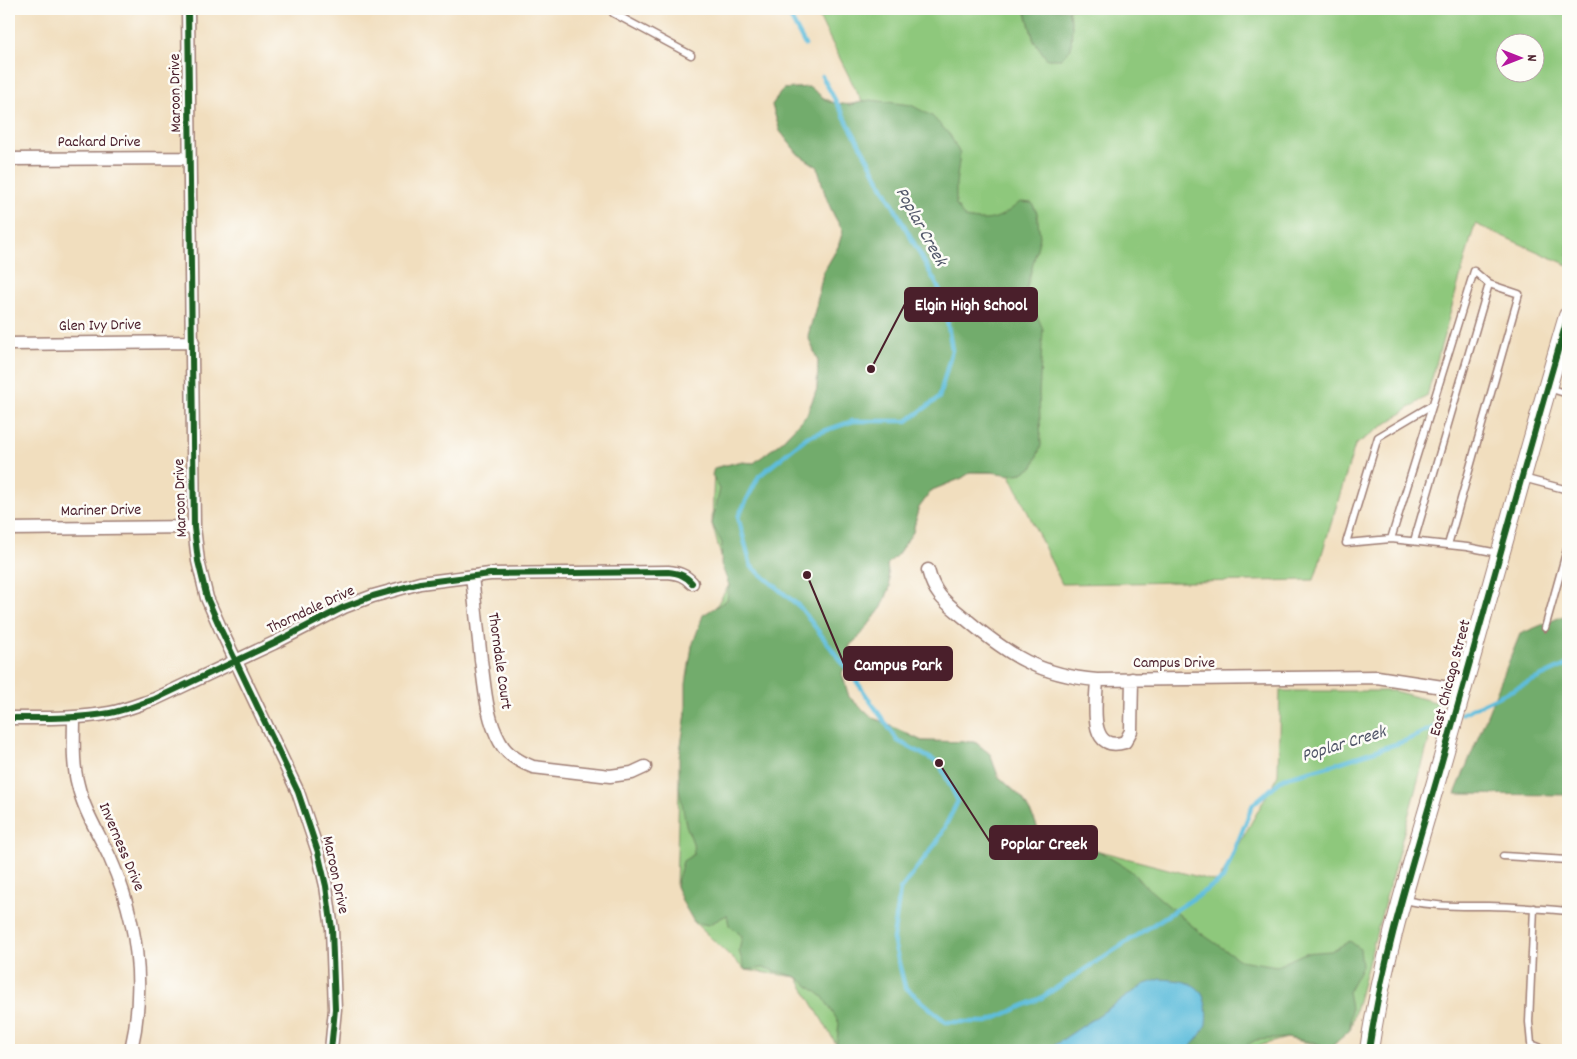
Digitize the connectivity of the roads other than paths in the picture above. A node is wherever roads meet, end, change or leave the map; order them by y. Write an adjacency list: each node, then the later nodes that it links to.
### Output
1 (188, 9): 4 (street, Maroon Drive)
2 (613, 13): 3 (lane)
3 (691, 55)
4 (190, 158): 5 (street, Packard Drive); 8 (street, Maroon Drive)
5 (9, 159)
6 (1489, 284): 12 (lane); 18 (lane); 19 (lane)
7 (1568, 316): 10 (main road, East Chicago Street)
8 (192, 342): 9 (street, Glen Ivy Drive); 15 (street, Maroon Drive)
9 (9, 344)
10 (1547, 388): 11 (lane); 13 (main road, East Chicago Street)
11 (1568, 394)
12 (1432, 406): 17 (lane); 17 (lane)
13 (1522, 477): 14 (lane); 21 (main road, East Chicago Street)
14 (1568, 490)
15 (194, 527): 16 (street, Mariner Drive); 26 (street, Maroon Drive)
16 (9, 529)
17 (1391, 539): 18 (lane)
18 (1414, 542): 19 (lane)
19 (1448, 545): 21 (lane)
20 (1568, 546): 25 (lane)
21 (1499, 553): 29 (main road, East Chicago Street)
22 (928, 570): 28 (street, Campus Drive)
23 (472, 576): 24 (street, Thorndale Drive); 26 (street, Thorndale Drive); 32 (street, Thorndale Court)
24 (692, 584)
25 (1545, 628)
26 (236, 661): 30 (street, Thorndale Drive); 39 (street, Maroon Drive)
27 (1132, 679): 28 (street, Campus Drive); 28 (street); 29 (street, Campus Drive)
28 (1097, 680)
29 (1462, 690): 35 (main road, East Chicago Street)
30 (74, 717): 31 (street, Thorndale Drive); 38 (street, Inverness Drive)
31 (9, 718)
32 (645, 767)
33 (1503, 856): 34 (lane)
34 (1568, 860)
35 (1403, 899): 36 (lane); 40 (main road, East Chicago Street)
36 (1534, 908): 37 (lane); 41 (lane)
37 (1568, 911)
38 (131, 1050)
39 (331, 1050)
40 (1369, 1050)
41 (1568, 1050)

